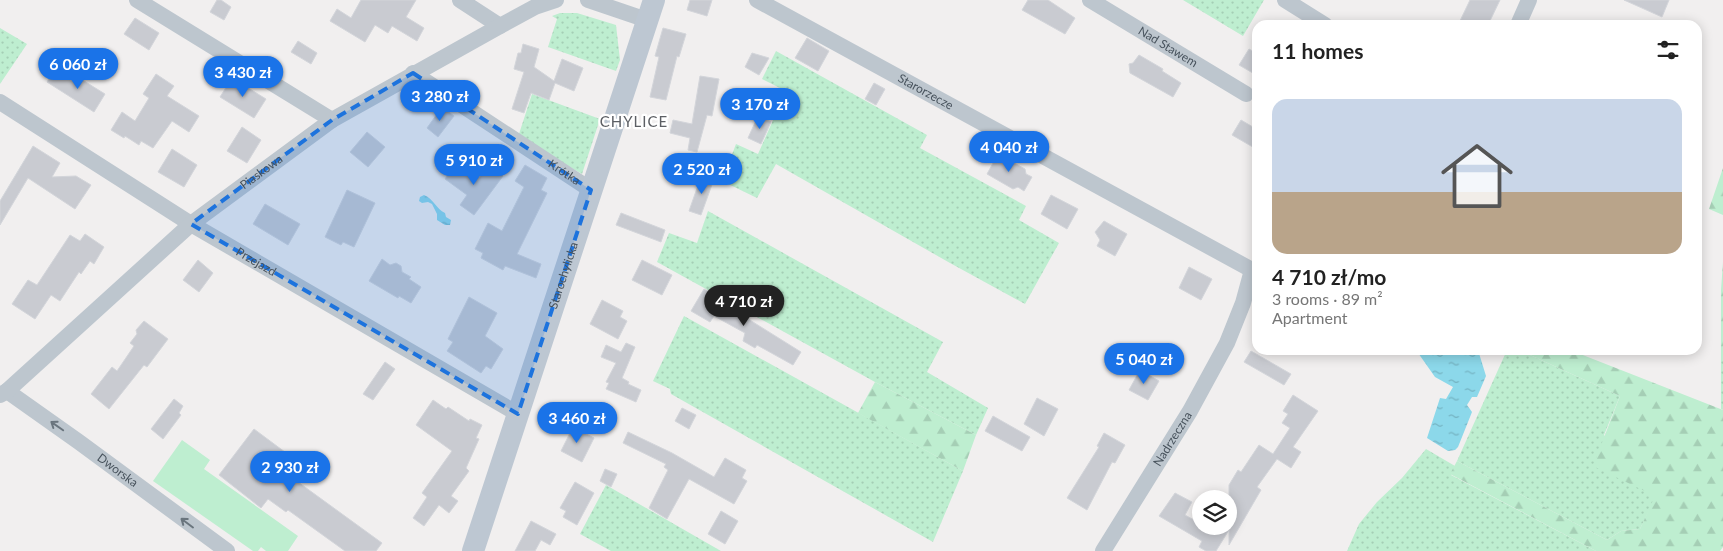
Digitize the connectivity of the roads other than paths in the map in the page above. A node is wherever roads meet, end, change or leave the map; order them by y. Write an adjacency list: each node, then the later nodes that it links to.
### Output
1 (137, 0): 16 (street)
2 (460, 0): 12 (street)
3 (556, 0): 12 (street, Piaskowa)
4 (588, 0): 9 (street)
5 (757, 0): 19 (street, Starorzecze)
6 (1090, 0): 14 (street, Nad Stawem)
7 (1285, 0): 10 (street)
8 (1529, 0): 11 (street)
9 (651, 10): 17 (street, Starochylicka)
10 (1317, 20)
11 (1520, 20)
12 (500, 26): 13 (street, Piaskowa)
13 (413, 74): 16 (street, Piaskowa); 17 (street, Krótka)
14 (1246, 94)
15 (0, 102): 18 (street, Przejazd)
16 (332, 120): 18 (street, Piaskowa)
17 (591, 190): 22 (street, Starochylicka)
18 (191, 224): 21 (street, Piaskowa); 22 (street, Przejazd)
19 (1252, 269)
20 (1252, 279): 25 (street, Nadrzeczna)
21 (4, 393): 23 (street, Dworska, one-way to 21)
22 (518, 414): 24 (street, Starochylicka)
23 (227, 551)
24 (473, 551)
25 (1103, 551)

